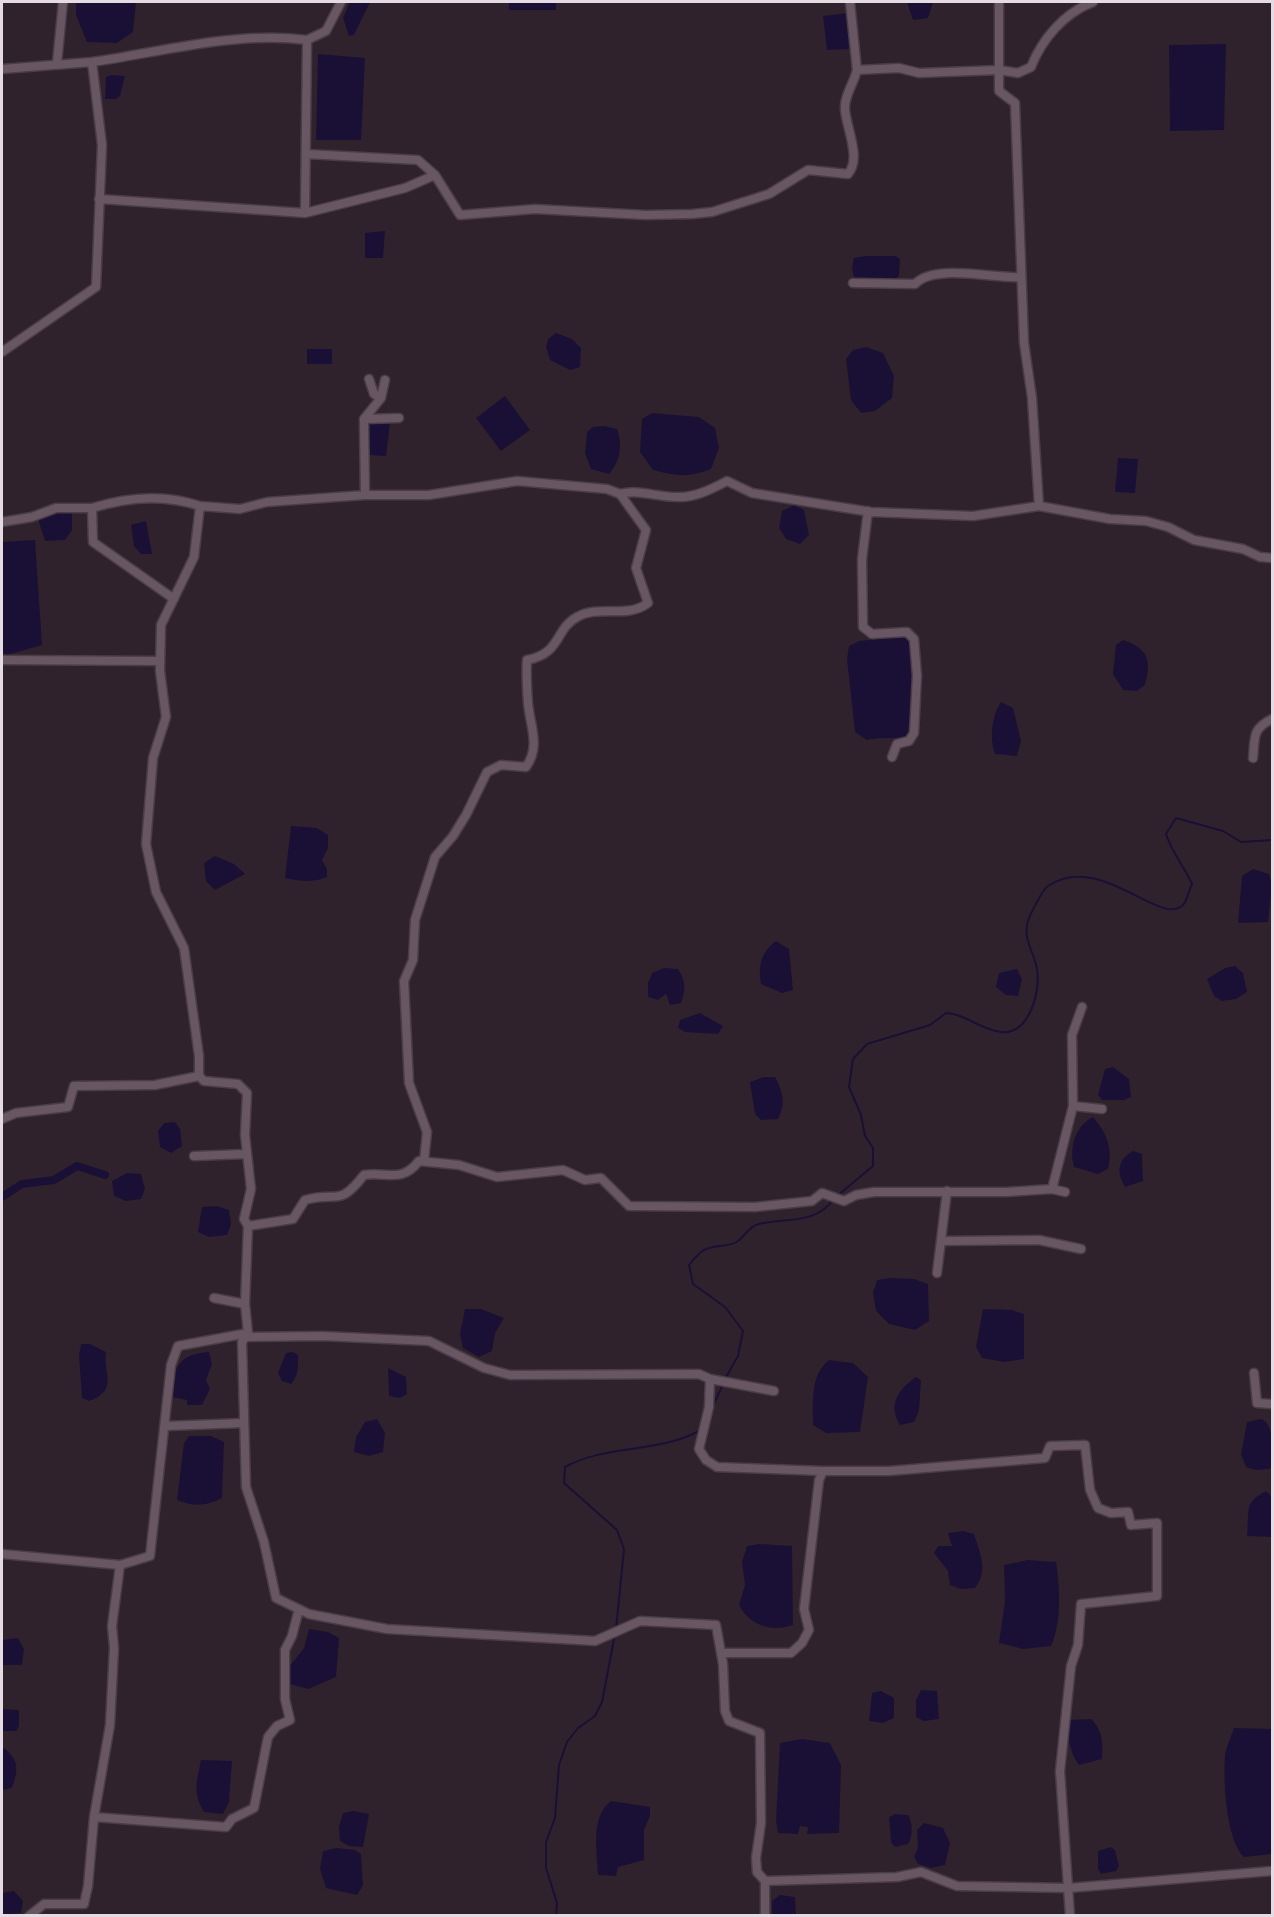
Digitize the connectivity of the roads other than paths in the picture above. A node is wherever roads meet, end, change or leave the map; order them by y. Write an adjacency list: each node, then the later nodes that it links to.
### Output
1 (63, 2): 8 (street)
2 (341, 2): 6 (street)
3 (850, 2): 10 (street)
4 (999, 2): 11 (street)
5 (1093, 2): 11 (street)
6 (307, 40): 7 (street); 12 (street)
7 (92, 62): 8 (street); 14 (street)
8 (57, 63): 9 (street)
9 (2, 69)
10 (857, 70): 11 (street); 13 (street)
11 (999, 70): 16 (street)
12 (306, 153): 13 (street); 15 (street)
13 (435, 175): 15 (street)
14 (99, 199): 15 (street); 18 (street)
15 (305, 213)
16 (1021, 277): 17 (street); 27 (street)
17 (854, 283)
18 (2, 352)
19 (369, 379): 21 (street)
20 (385, 380): 21 (street)
21 (381, 398): 23 (street)
22 (399, 418): 23 (street)
23 (364, 419): 25 (street)
24 (620, 494): 25 (street); 29 (street); 45 (street)
25 (365, 495): 26 (street)
26 (200, 506): 28 (street); 32 (street)
27 (1039, 506): 29 (street); 31 (street)
28 (92, 508): 30 (street); 32 (street)
29 (868, 511): 36 (street)
30 (2, 522)
31 (1272, 558)
32 (174, 599): 34 (street)
33 (2, 660): 34 (street)
34 (160, 661): 39 (street)
35 (1272, 719): 37 (street)
36 (892, 757)
37 (1253, 758)
38 (1082, 1007): 40 (street)
39 (199, 1076): 42 (street); 43 (street)
40 (1072, 1106): 41 (street); 46 (street)
41 (1102, 1109)
42 (2, 1119)
43 (246, 1154): 44 (street); 49 (street)
44 (194, 1156)
45 (424, 1161): 47 (street); 49 (street)
46 (1052, 1189): 47 (street); 48 (street)
47 (947, 1191): 50 (street)
48 (1065, 1192)
49 (248, 1226): 54 (street)
50 (943, 1241): 51 (street); 52 (street)
51 (1081, 1249)
52 (938, 1273)
53 (214, 1298): 54 (street)
54 (245, 1304): 55 (street)
55 (247, 1335): 57 (street); 60 (street); 61 (street)
56 (1254, 1373): 59 (street)
57 (710, 1379): 58 (street); 62 (street)
58 (774, 1391)
59 (1272, 1404)
60 (244, 1423): 61 (street); 65 (street)
61 (166, 1426): 64 (street)
62 (824, 1471): 66 (street); 70 (street)
63 (2, 1554): 64 (street)
64 (120, 1565): 67 (street)
65 (299, 1609): 66 (street); 67 (street)
66 (721, 1653): 69 (street)
67 (94, 1816): 71 (street)
68 (1272, 1871): 70 (street)
69 (765, 1881): 70 (street); 72 (street)
70 (1069, 1888): 73 (street)
71 (29, 1916)
72 (765, 1916)
73 (1070, 1916)

